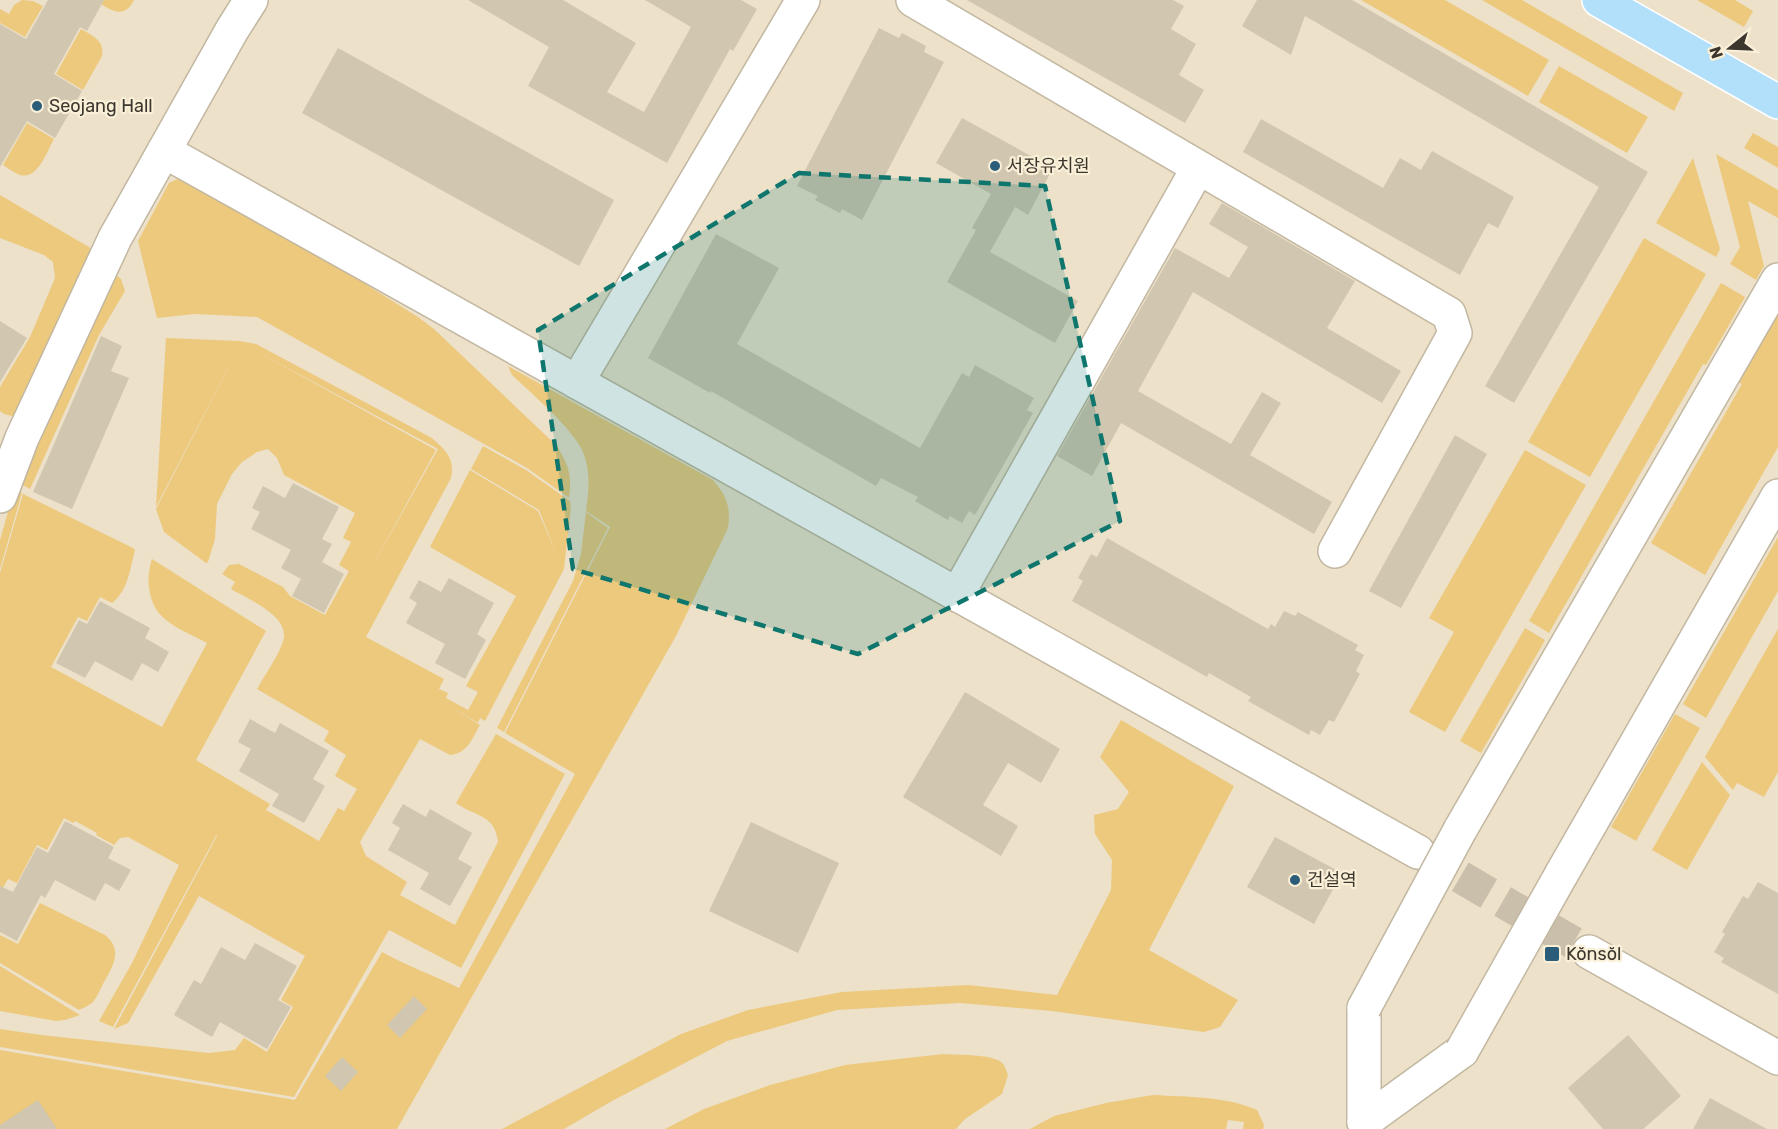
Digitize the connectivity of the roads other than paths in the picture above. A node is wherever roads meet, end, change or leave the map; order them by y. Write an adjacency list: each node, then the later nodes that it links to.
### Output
1 (251, 0): 6 (street)
2 (803, 0): 9 (street)
3 (913, 0): 7 (street)
4 (1599, 0): 5 (main road)
5 (1778, 102)
6 (164, 151): 9 (street); 10 (street)
7 (1198, 168): 12 (street); 13 (street)
8 (1778, 280): 11 (street, bridge)
9 (577, 382): 13 (street)
10 (0, 496)
11 (1778, 496)
12 (1335, 551)
13 (957, 595): 14 (street)
14 (1418, 852)
15 (1589, 952): 16 (street)
16 (1778, 1058)

